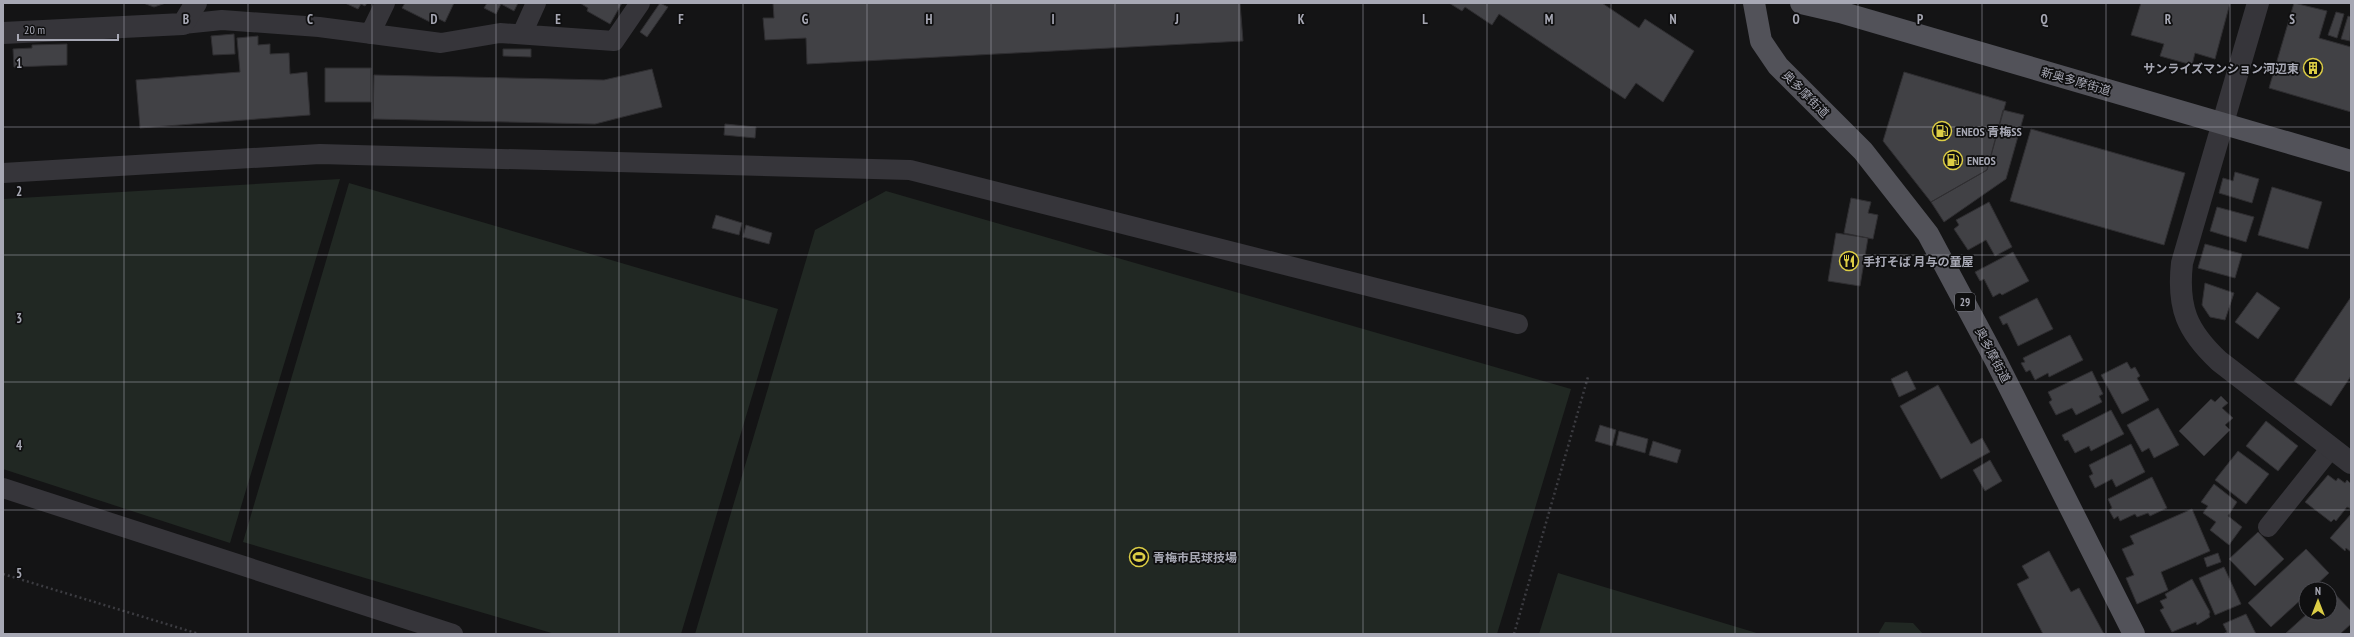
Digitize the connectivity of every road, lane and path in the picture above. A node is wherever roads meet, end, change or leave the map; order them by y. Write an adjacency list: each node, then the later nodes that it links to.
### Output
1 (196, 3): 8 (street)
2 (385, 3): 10 (lane)
3 (536, 3): 11 (lane)
4 (640, 3): 11 (lane)
5 (1754, 3): 25 (main road, 奥多摩街道 / 29)
6 (1802, 3): 12 (main road, 新奥多摩街道)
7 (2258, 3): 12 (street)
8 (183, 24): 9 (street); 10 (lane)
9 (3, 33)
10 (370, 34): 11 (lane)
11 (522, 34)
12 (2224, 124): 13 (main road, 新奥多摩街道); 17 (street)
13 (2351, 161)
14 (3, 174): 15 (lane)
15 (1518, 324)
16 (1588, 377): 24 (path)
17 (2331, 448): 18 (street); 20 (lane)
18 (2351, 463)
19 (3, 488): 23 (lane)
20 (2268, 527)
21 (3, 574): 22 (path)
22 (199, 634)
23 (453, 634)
24 (1514, 634)
25 (2134, 634)

